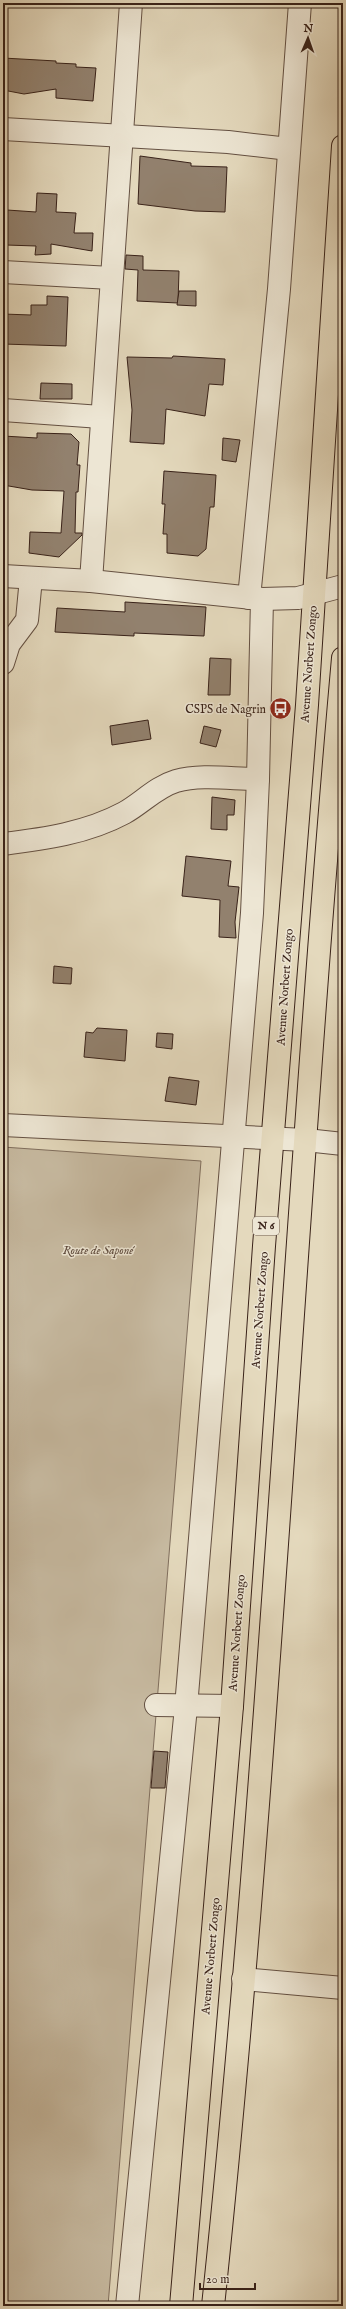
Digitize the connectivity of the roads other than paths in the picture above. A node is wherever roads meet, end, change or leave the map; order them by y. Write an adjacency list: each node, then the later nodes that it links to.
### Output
1 (131, 3): 4 (street)
2 (300, 3): 6 (street)
3 (3, 129): 4 (street)
4 (122, 138): 6 (street); 8 (street)
5 (343, 146): 15 (main road, Avenue Norbert Zongo / N 6)
6 (289, 149): 16 (street)
7 (3, 272): 8 (street)
8 (111, 278): 10 (street)
9 (3, 410): 10 (street)
10 (101, 417): 13 (street)
11 (3, 576): 12 (street)
12 (31, 578): 13 (street); 18 (street)
13 (91, 581): 16 (street)
14 (343, 586): 15 (street)
15 (314, 594): 16 (street); 23 (main road, Avenue Norbert Zongo / N 6)
16 (255, 598): 19 (street)
17 (343, 658): 24 (main road)
18 (3, 663)
19 (258, 779): 20 (street); 22 (street)
20 (3, 844)
21 (3, 1125): 22 (street)
22 (232, 1136): 23 (street); 28 (street)
23 (274, 1139): 24 (street); 27 (main road, Avenue Norbert Zongo / N 6)
24 (306, 1140): 25 (street); 29 (main road)
25 (343, 1144)
26 (156, 1705): 28 (street)
27 (232, 1706): 28 (street); 32 (main road, Avenue Norbert Zongo / N 6)
28 (186, 1707): 31 (street)
29 (243, 1979): 30 (street); 33 (main road)
30 (343, 1988)
31 (127, 2306)
32 (181, 2306)
33 (213, 2306)

